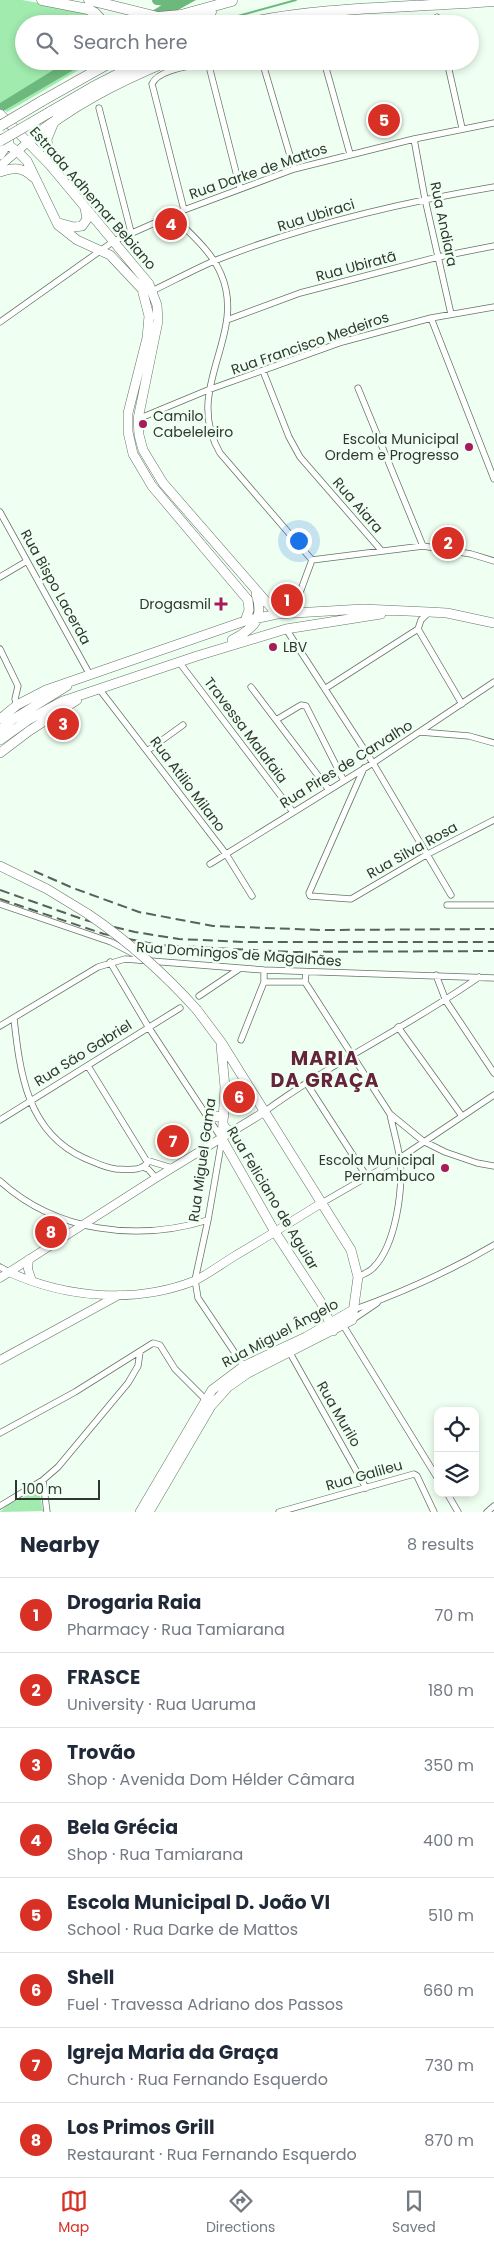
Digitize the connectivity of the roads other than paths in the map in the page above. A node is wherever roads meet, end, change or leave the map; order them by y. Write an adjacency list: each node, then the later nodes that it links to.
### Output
1 (42, 0): 6 (highway)
2 (89, 0): 7 (highway)
3 (235, 1): 8 (highway)
4 (494, 3): 5 (highway)
5 (331, 9): 9 (highway); 10 (highway)
6 (97, 15)
7 (147, 15)
8 (197, 15)
9 (290, 15)
10 (312, 15)
11 (86, 70): 20 (highway)
12 (98, 70): 20 (highway)
13 (126, 70): 22 (highway)
14 (147, 70): 22 (highway)
15 (173, 70): 42 (street)
16 (212, 70): 39 (street)
17 (265, 70): 35 (street)
18 (327, 70): 31 (street)
19 (449, 70): 26 (street)
20 (70, 86): 23 (highway, bridge)
21 (99, 108): 45 (street)
22 (53, 115): 28 (highway, bridge); 29 (highway); 33 (main road)
23 (1, 119): 25 (main road, Estrada Adhemar Bebiano)
24 (494, 123): 26 (street, Rua Darke de Mattos)
25 (14, 128): 28 (main road); 29 (main road, Estrada Adhemar Bebiano)
26 (462, 128): 27 (street, Rua Darke de Mattos)
27 (414, 138): 31 (street, Rua Darke de Mattos); 40 (street, Rua Andiara)
28 (3, 142): 30 (main road, Estrada Adhemar Bebiano); 32 (main road)
29 (28, 142): 30 (street); 33 (main road, Estrada Adhemar Bebiano)
30 (18, 152): 34 (street); 37 (main road, Estrada Adhemar Bebiano)
31 (350, 154): 35 (street, Rua Darke de Mattos)
32 (0, 155)
33 (50, 165): 41 (main road, Estrada Adhemar Bebiano)
34 (0, 166)
35 (294, 169): 39 (street, Rua Darke de Mattos)
36 (0, 172): 37 (main road)
37 (35, 179): 44 (main road, Estrada Adhemar Bebiano)
38 (494, 187): 40 (street, Rua Ubiraci)
39 (240, 188): 42 (street, Rua Darke de Mattos)
40 (424, 199): 49 (street, Rua Andiara); 50 (street, Rua Ubiraci)
41 (84, 205): 44 (main road); 46 (main road, Estrada Adhemar Bebiano)
42 (184, 210): 43 (street, Rua Darke de Mattos)
43 (172, 215): 45 (street, Rua Darke de Mattos); 50 (street)
44 (55, 221): 48 (main road, Estrada Adhemar Bebiano)
45 (131, 232): 46 (street, Rua Darke de Mattos)
46 (114, 241): 48 (street, Rua Darke de Mattos); 51 (main road, Estrada Adhemar Bebiano)
47 (494, 246): 49 (street, Rua Ubiratã)
48 (102, 250): 56 (street, Rua Darke de Mattos); 77 (main road, Estrada Adhemar Bebiano)
49 (438, 257): 53 (street, Rua Andiara); 55 (street, Rua Ubiratã)
50 (214, 261): 51 (street, Rua Ubiraci); 55 (street)
51 (152, 291): 60 (main road, Estrada Adhemar Bebiano)
52 (494, 307): 53 (street, Rua Francisco Medeiros)
53 (451, 314): 54 (street, Rua Francisco Medeiros)
54 (431, 318): 57 (street, Rua Francisco Medeiros); 61 (street)
55 (227, 320): 59 (street)
56 (0, 322)
57 (263, 371): 59 (street, Rua Francisco Medeiros); 64 (street, Rua Aiara)
58 (358, 388): 63 (street)
59 (208, 390): 60 (street, Rua Francisco Medeiros); 65 (street)
60 (138, 419): 69 (main road, Estrada Adhemar Bebiano)
61 (494, 479)
62 (0, 512): 66 (street, Rua Bispo Lacerda)
63 (423, 546): 64 (street); 67 (street)
64 (380, 550): 65 (street)
65 (312, 560): 74 (street)
66 (28, 561): 68 (street); 86 (street, Rua Bispo Lacerda)
67 (494, 561)
68 (0, 577)
69 (254, 590): 73 (main road, Estrada Adhemar Bebiano); 75 (main road)
70 (394, 611): 71 (main road); 74 (main road); 79 (main road)
71 (416, 611): 72 (main road); 76 (street)
72 (429, 612): 76 (street); 78 (main road)
73 (277, 614): 74 (main road); 75 (main road)
74 (292, 614)
75 (259, 617): 77 (main road); 83 (main road)
76 (421, 620): 80 (street)
77 (245, 621): 82 (main road)
78 (494, 623)
79 (286, 629): 83 (main road); 90 (street)
80 (418, 629): 90 (street); 93 (street)
81 (0, 649): 94 (street)
82 (142, 656): 85 (main road); 86 (main road)
83 (197, 656): 84 (main road)
84 (179, 662): 85 (main road); 109 (street, Travessa Malafaia)
85 (148, 673): 91 (main road)
86 (90, 675): 87 (main road)
87 (75, 681): 94 (main road); 97 (main road)
88 (494, 682): 93 (street, Rua Pires de Carvalho)
89 (250, 687): 96 (street)
90 (326, 688): 105 (street)
91 (100, 690): 92 (main road); 103 (street, Rua Atilio Milano)
92 (88, 694): 97 (main road); 104 (main road)
93 (462, 704): 100 (street, Rua Pires de Carvalho)
94 (17, 705): 95 (main road)
95 (0, 719)
96 (276, 720): 107 (street); 108 (street)
97 (16, 723): 99 (main road); 101 (main road)
98 (183, 725): 103 (street)
99 (0, 730)
100 (419, 732): 102 (street); 105 (street, Rua Pires de Carvalho)
101 (0, 740)
102 (494, 742)
103 (147, 751): 111 (street, Rua Atilio Milano)
104 (0, 753)
105 (373, 763): 106 (street, Rua Pires de Carvalho); 112 (street)
106 (364, 768): 107 (street, Rua Pires de Carvalho); 112 (street, Rua Silva Rosa)
107 (344, 781): 108 (street, Rua Pires de Carvalho)
108 (329, 790): 109 (street, Rua Pires de Carvalho)
109 (293, 812): 111 (street, Rua Pires de Carvalho)
110 (494, 820): 112 (street, Rua Silva Rosa)
111 (226, 854): 113 (street, Rua Pires de Carvalho); 116 (street, Rua Atilio Milano)
112 (426, 855): 115 (street)
113 (210, 864)
114 (1, 867): 138 (main road, bridge)
115 (451, 895)
116 (252, 896)
117 (0, 904): 120 (street)
118 (447, 905): 119 (street)
119 (494, 905)
120 (142, 959): 121 (street, Rua Domingos de Magalhães); 122 (street, Rua Domingos de Magalhães)
121 (110, 962): 133 (street, Rua Domingos de Magalhães); 136 (street, Rua Feliciano de Aguiar)
122 (239, 968): 123 (street, Rua Domingos de Magalhães); 130 (street)
123 (264, 970): 124 (street, Rua Domingos de Magalhães); 128 (street)
124 (306, 972): 125 (street, Rua Domingos de Magalhães); 129 (street)
125 (436, 975): 126 (street, Rua Domingos de Magalhães); 131 (street)
126 (479, 977): 127 (street, Rua Domingos de Magalhães); 131 (street)
127 (494, 978)
128 (264, 982): 129 (street); 137 (street)
129 (305, 982): 139 (street)
130 (200, 996)
131 (446, 1001): 135 (street); 141 (street)
132 (180, 1008): 136 (street, Rua São Gabriel)
133 (14, 1019): 134 (street, Rua Domingos de Magalhães); 144 (street)
134 (1, 1025)
135 (398, 1027): 139 (street); 147 (street)
136 (149, 1028): 140 (street, Rua São Gabriel); 148 (street, Rua Feliciano de Aguiar)
137 (241, 1040)
138 (221, 1042): 145 (main road); 150 (main road, Rua Miguel Gama)
139 (353, 1056): 142 (street); 146 (street)
140 (88, 1066): 144 (street, Rua São Gabriel); 155 (street)
141 (494, 1073)
142 (307, 1084): 145 (street); 159 (street)
143 (494, 1095): 147 (street)
144 (29, 1101): 149 (street, Rua São Gabriel); 157 (street)
145 (264, 1112): 151 (street); 162 (main road)
146 (390, 1114): 153 (street); 154 (street)
147 (462, 1116): 153 (street)
148 (208, 1117): 150 (main road); 152 (street, Rua Feliciano de Aguiar)
149 (0, 1120)
150 (224, 1120): 151 (main road); 152 (main road, Rua Miguel Gama)
151 (233, 1132): 152 (street)
152 (222, 1139): 158 (street); 163 (street, Rua Miguel Gama); 165 (main road, Rua Feliciano de Aguiar)
153 (423, 1141): 154 (street); 156 (street)
154 (400, 1158): 159 (street); 170 (street)
155 (148, 1162): 157 (street); 158 (street)
156 (494, 1166)
157 (142, 1167): 160 (street)
158 (172, 1168): 160 (street)
159 (367, 1177): 162 (street)
160 (156, 1178): 164 (street)
161 (0, 1181): 164 (street)
162 (320, 1204): 165 (street); 170 (main road)
163 (208, 1220): 164 (street); 172 (street, Rua Miguel Gama)
164 (82, 1225): 167 (street)
165 (275, 1232): 172 (street); 179 (main road, Rua Feliciano de Aguiar)
166 (494, 1245): 175 (street, Rua Miguel Ângelo)
167 (29, 1259): 169 (street); 173 (street)
168 (0, 1267): 169 (street)
169 (9, 1272): 171 (street); 173 (street)
170 (358, 1277): 176 (main road)
171 (0, 1278)
172 (195, 1280): 174 (street); 183 (street)
173 (32, 1282): 174 (street)
174 (118, 1295): 182 (street)
175 (385, 1298): 176 (street, Rua Miguel Ângelo); 177 (street, Rua Miguel Ângelo)
176 (353, 1310): 177 (main road); 179 (main road, Rua Miguel Ângelo)
177 (352, 1320): 178 (main road, Rua Miguel Ângelo)
178 (343, 1325): 179 (main road, Rua Miguel Ângelo); 186 (street)
179 (332, 1327): 181 (main road, Rua Miguel Ângelo); 183 (main road, Rua Miguel Ângelo)
180 (140, 1352): 184 (street); 185 (street); 187 (street)
181 (290, 1353): 183 (main road, Rua Miguel Ângelo); 188 (street, Rua Murilo)
182 (0, 1360)
183 (246, 1370): 184 (main road, Rua Miguel Ângelo)
184 (208, 1402): 193 (main road, Rua Miguel Ângelo); 194 (main road, Rua Miguel Ângelo)
185 (0, 1433)
186 (434, 1473)
187 (43, 1480): 190 (street); 192 (street)
188 (366, 1488): 195 (street, Rua Galileu); 196 (street, Rua Galileu)
189 (449, 1497): 197 (street)
190 (0, 1506)
191 (494, 1506): 198 (street)
192 (47, 1512)
193 (140, 1512)
194 (149, 1512)
195 (279, 1512)
196 (434, 1512)
197 (458, 1512)
198 (487, 1512)

